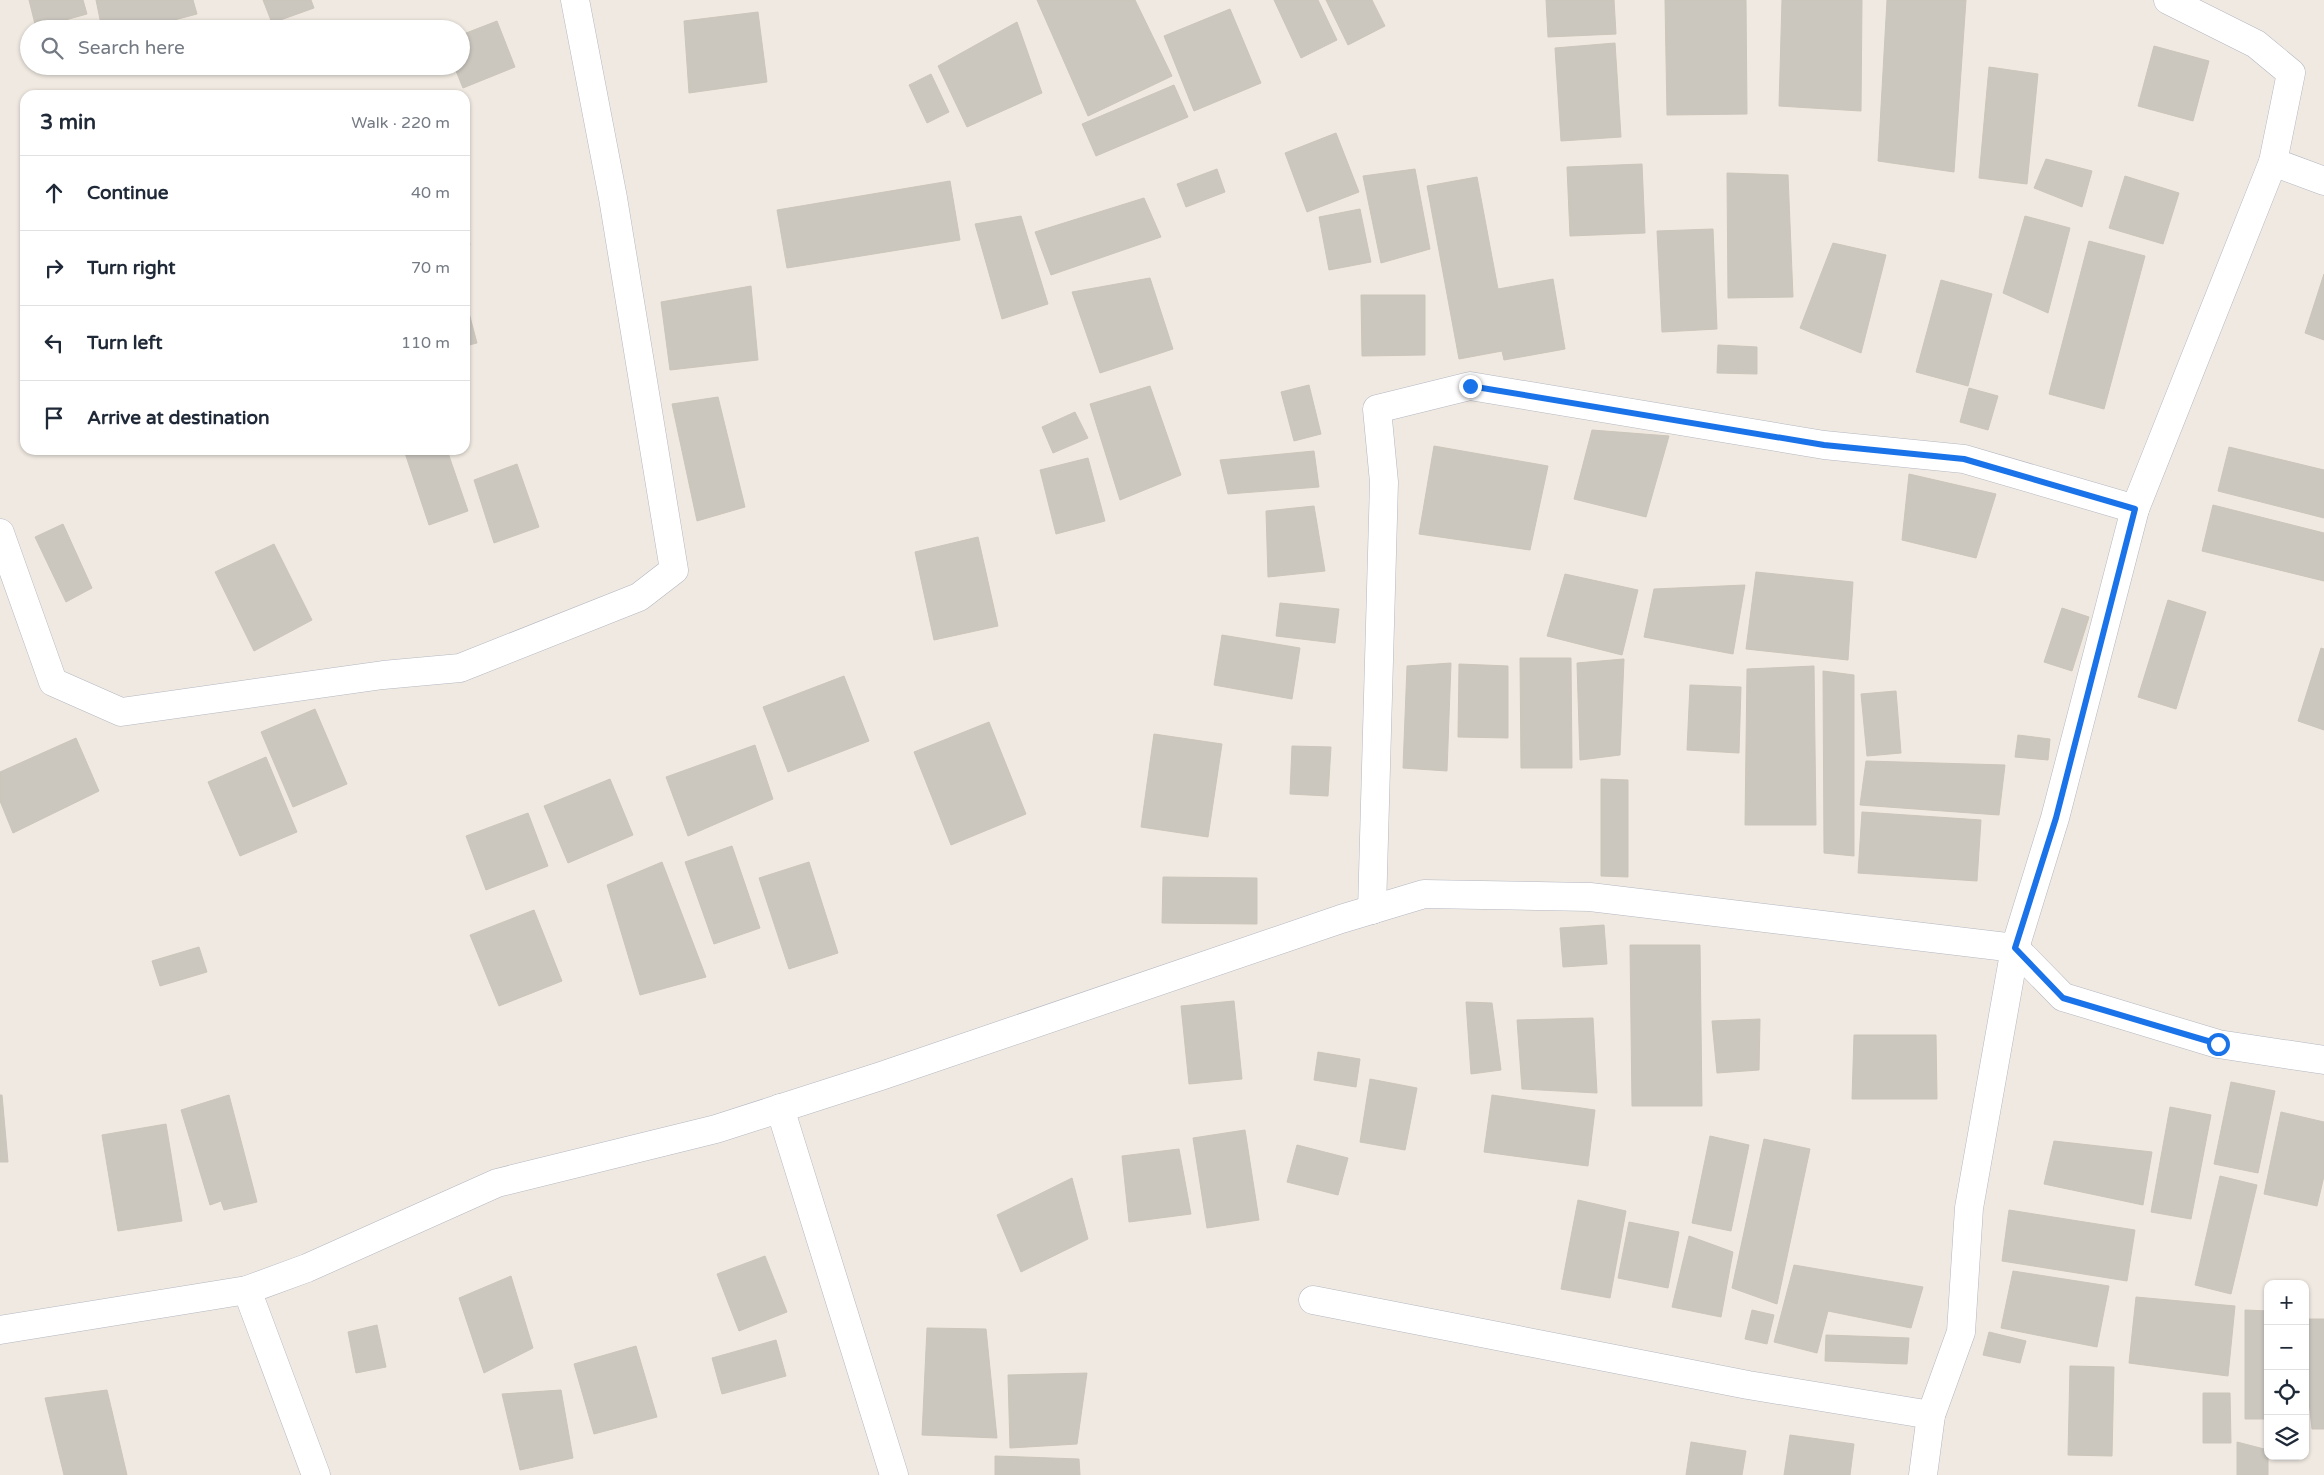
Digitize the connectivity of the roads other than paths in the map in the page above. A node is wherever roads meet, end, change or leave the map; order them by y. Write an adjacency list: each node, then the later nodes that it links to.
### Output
1 (575, 0): 6 (street)
2 (2168, 0): 3 (street)
3 (2273, 162): 4 (street); 5 (street)
4 (2324, 180)
5 (2135, 509): 7 (street); 8 (street)
6 (0, 533)
7 (1372, 910): 8 (street); 10 (street)
8 (2015, 948): 9 (street); 14 (street)
9 (2324, 1060)
10 (780, 1108): 11 (street); 16 (street)
11 (248, 1290): 13 (street); 15 (street)
12 (1313, 1300): 14 (street)
13 (0, 1330)
14 (1931, 1415): 17 (street)
15 (316, 1475)
16 (894, 1475)
17 (1923, 1475)

